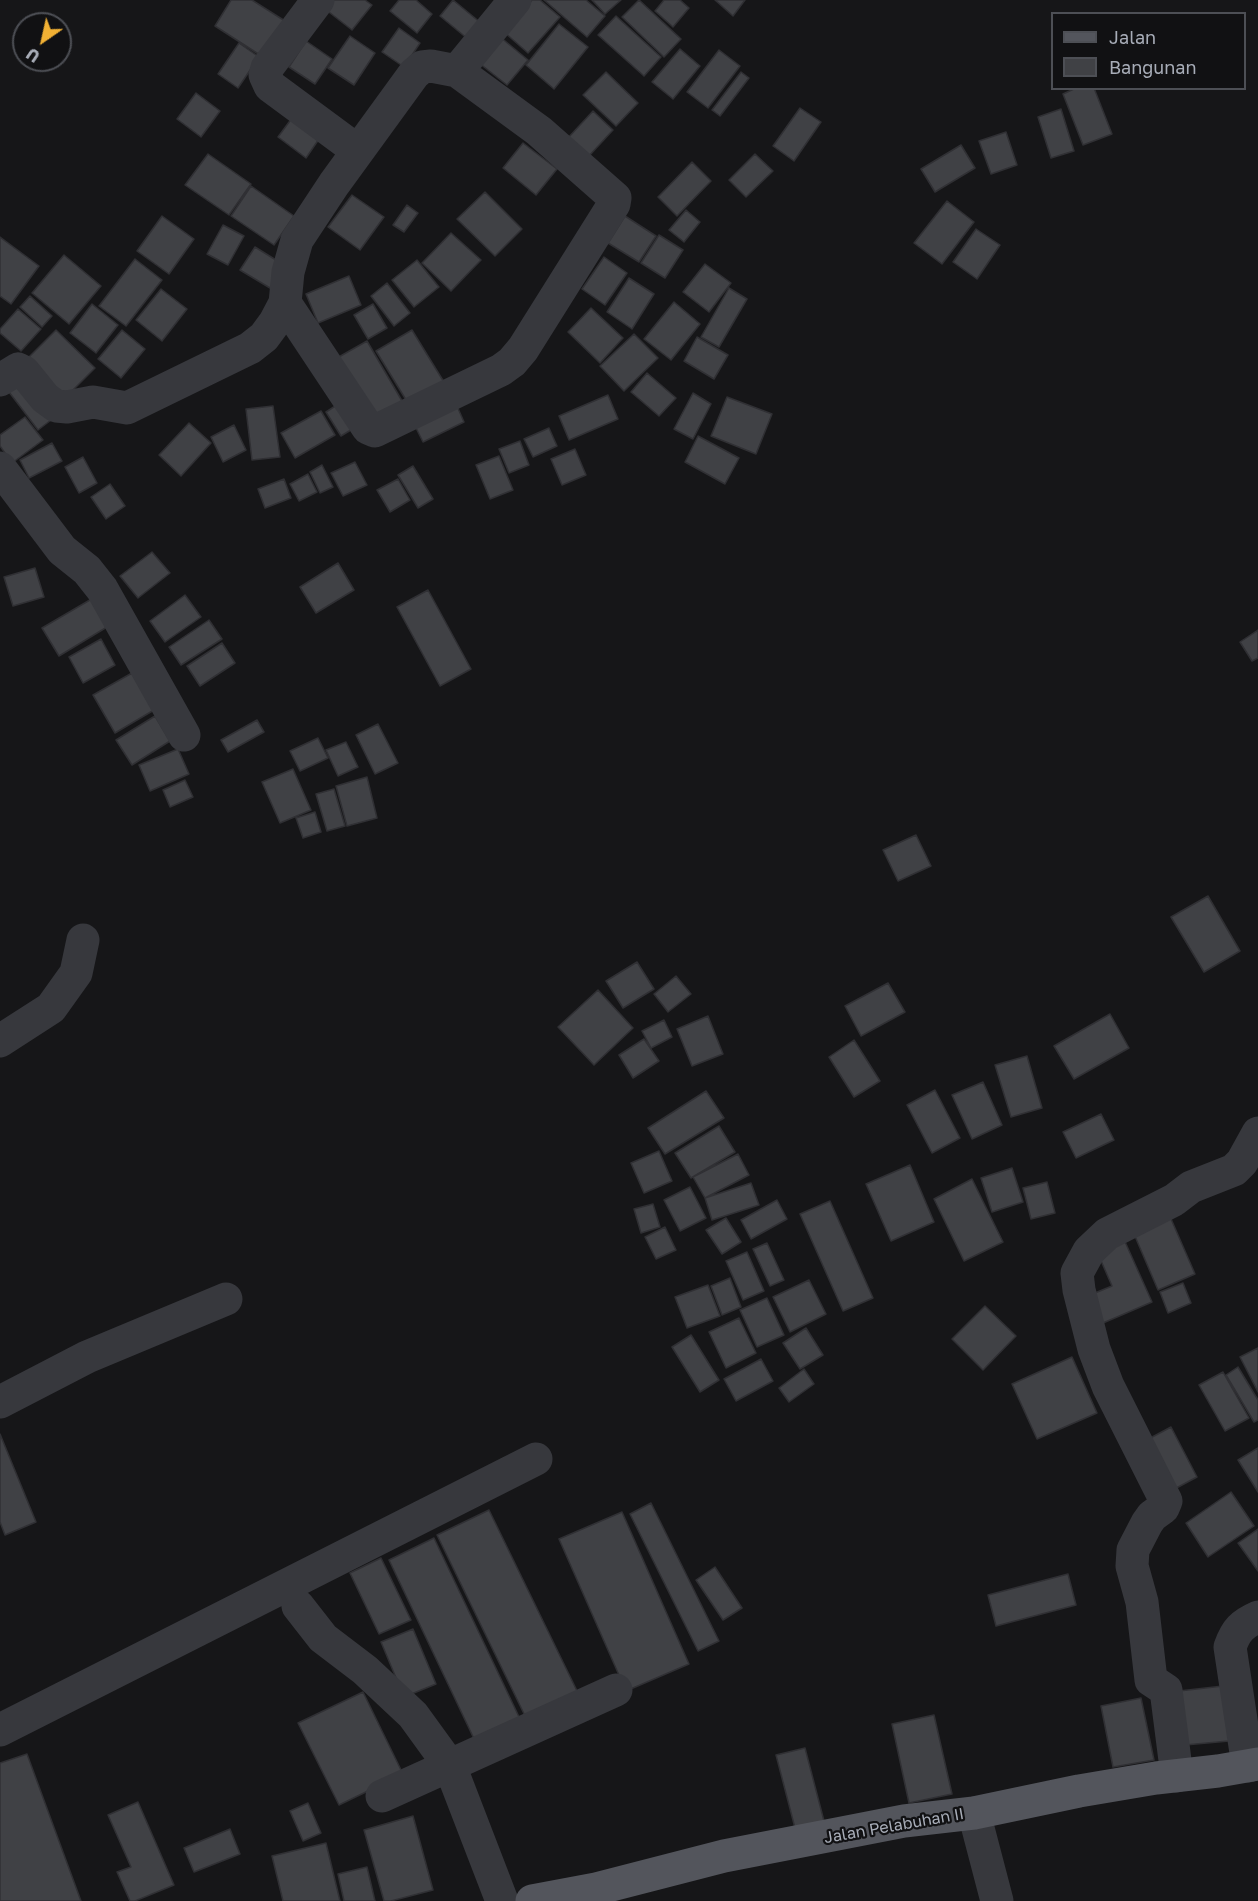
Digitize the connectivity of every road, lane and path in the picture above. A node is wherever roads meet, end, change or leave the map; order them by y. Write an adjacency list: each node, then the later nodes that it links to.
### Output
1 (318, 0): 4 (street)
2 (515, 0): 3 (street)
3 (457, 71): 4 (street); 5 (street)
4 (358, 151): 5 (street)
5 (285, 303): 6 (street)
6 (0, 380)
7 (0, 468): 8 (street)
8 (184, 735)
9 (83, 940): 10 (street)
10 (0, 1041)
11 (1258, 1133): 21 (street)
12 (226, 1299): 13 (street)
13 (0, 1402)
14 (536, 1459): 18 (street)
15 (298, 1606): 20 (street)
16 (1258, 1617): 19 (street)
17 (616, 1690): 20 (street)
18 (0, 1730)
19 (1253, 1765): 21 (main road, Jalan Pelabuhan II)
20 (450, 1766): 22 (street); 24 (street)
21 (1177, 1776): 23 (main road, Jalan Pelabuhan II)
22 (382, 1796)
23 (974, 1813): 25 (main road, Jalan Pelabuhan II); 26 (street)
24 (502, 1901)
25 (532, 1901)
26 (997, 1901)

